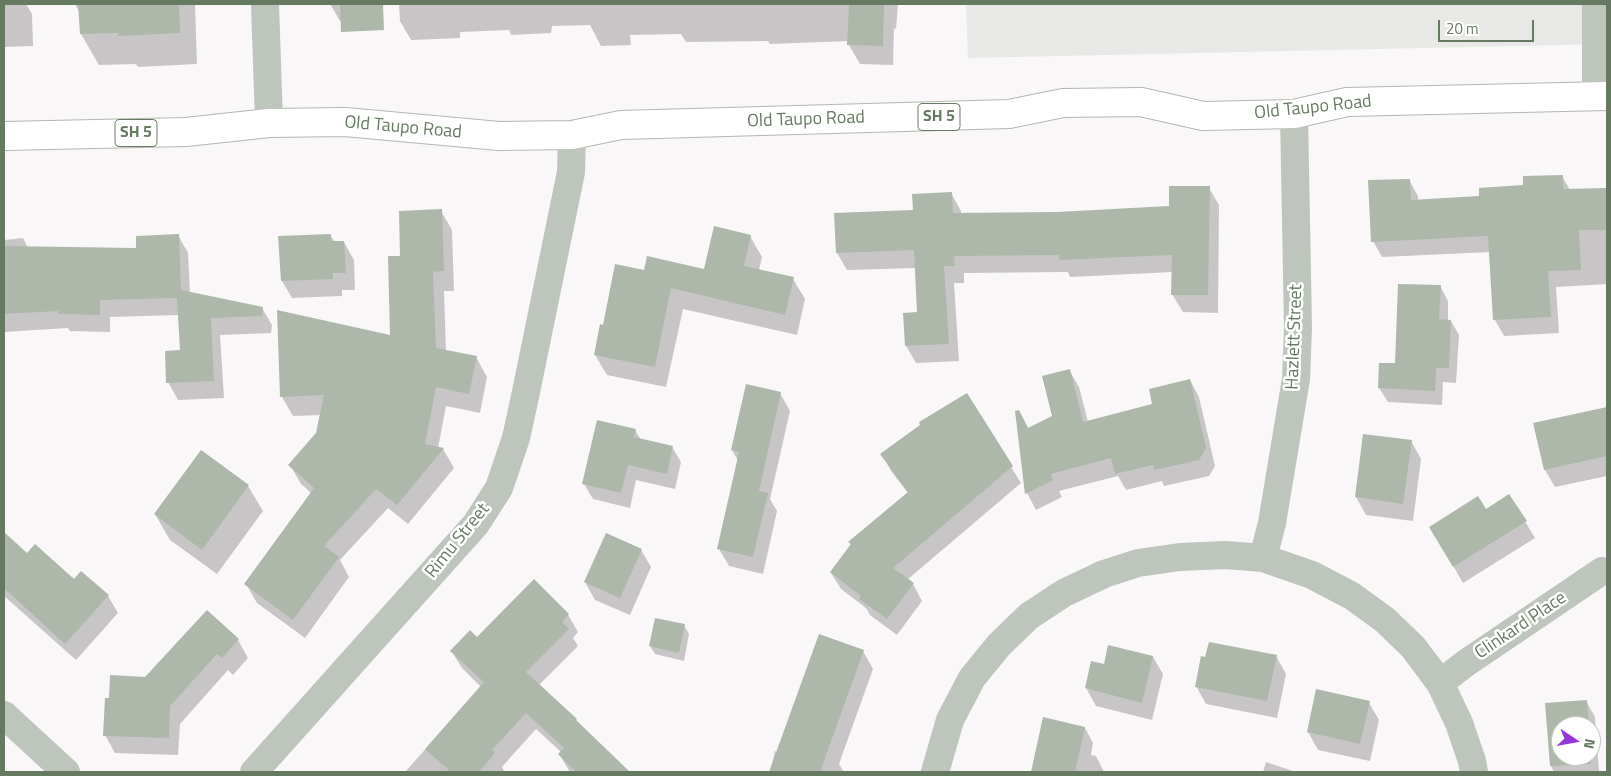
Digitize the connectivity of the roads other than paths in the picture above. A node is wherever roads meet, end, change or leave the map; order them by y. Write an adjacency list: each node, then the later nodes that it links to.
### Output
1 (265, 4): 5 (street)
2 (1596, 4): 3 (street)
3 (1602, 96): 4 (highway, Old Taupo Road / SH 5)
4 (1294, 114): 6 (highway, Old Taupo Road / SH 5); 8 (street, Hazlett Street)
5 (268, 123): 6 (highway, Old Taupo Road / SH 5); 7 (highway, Old Taupo Road / SH 5)
6 (572, 135): 13 (street, Rimu Street)
7 (4, 136)
8 (1263, 558): 10 (street); 14 (street)
9 (1602, 571): 10 (street, Clinkard Place)
10 (1440, 683): 15 (street)
11 (4, 715): 12 (street)
12 (66, 772)
13 (254, 772)
14 (935, 772)
15 (1474, 772)

